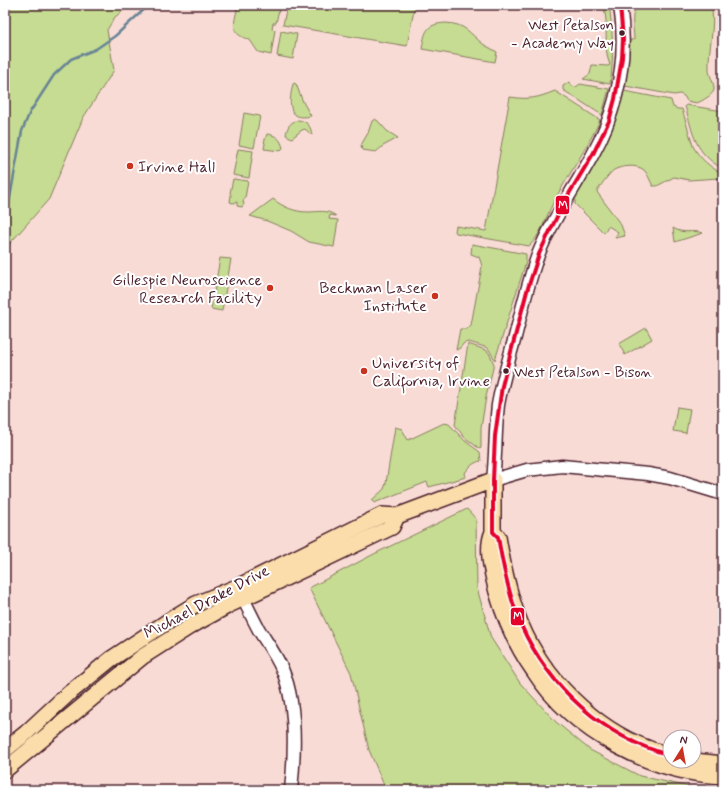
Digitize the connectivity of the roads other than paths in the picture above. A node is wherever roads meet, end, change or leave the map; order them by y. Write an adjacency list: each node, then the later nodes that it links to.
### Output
1 (620, 5): 2 (street)
2 (493, 480): 3 (street, Michael Drake Drive); 4 (main road); 5 (main road, Michael Drake Drive)
3 (723, 494)
4 (493, 532): 7 (main road); 11 (main road)
5 (240, 593): 6 (main road, Michael Drake Drive); 10 (main road, Michael Drake Drive); 12 (street)
6 (5, 750)
7 (662, 752)
8 (702, 762): 9 (main road)
9 (723, 764)
10 (5, 770)
11 (723, 776)
12 (291, 790)

